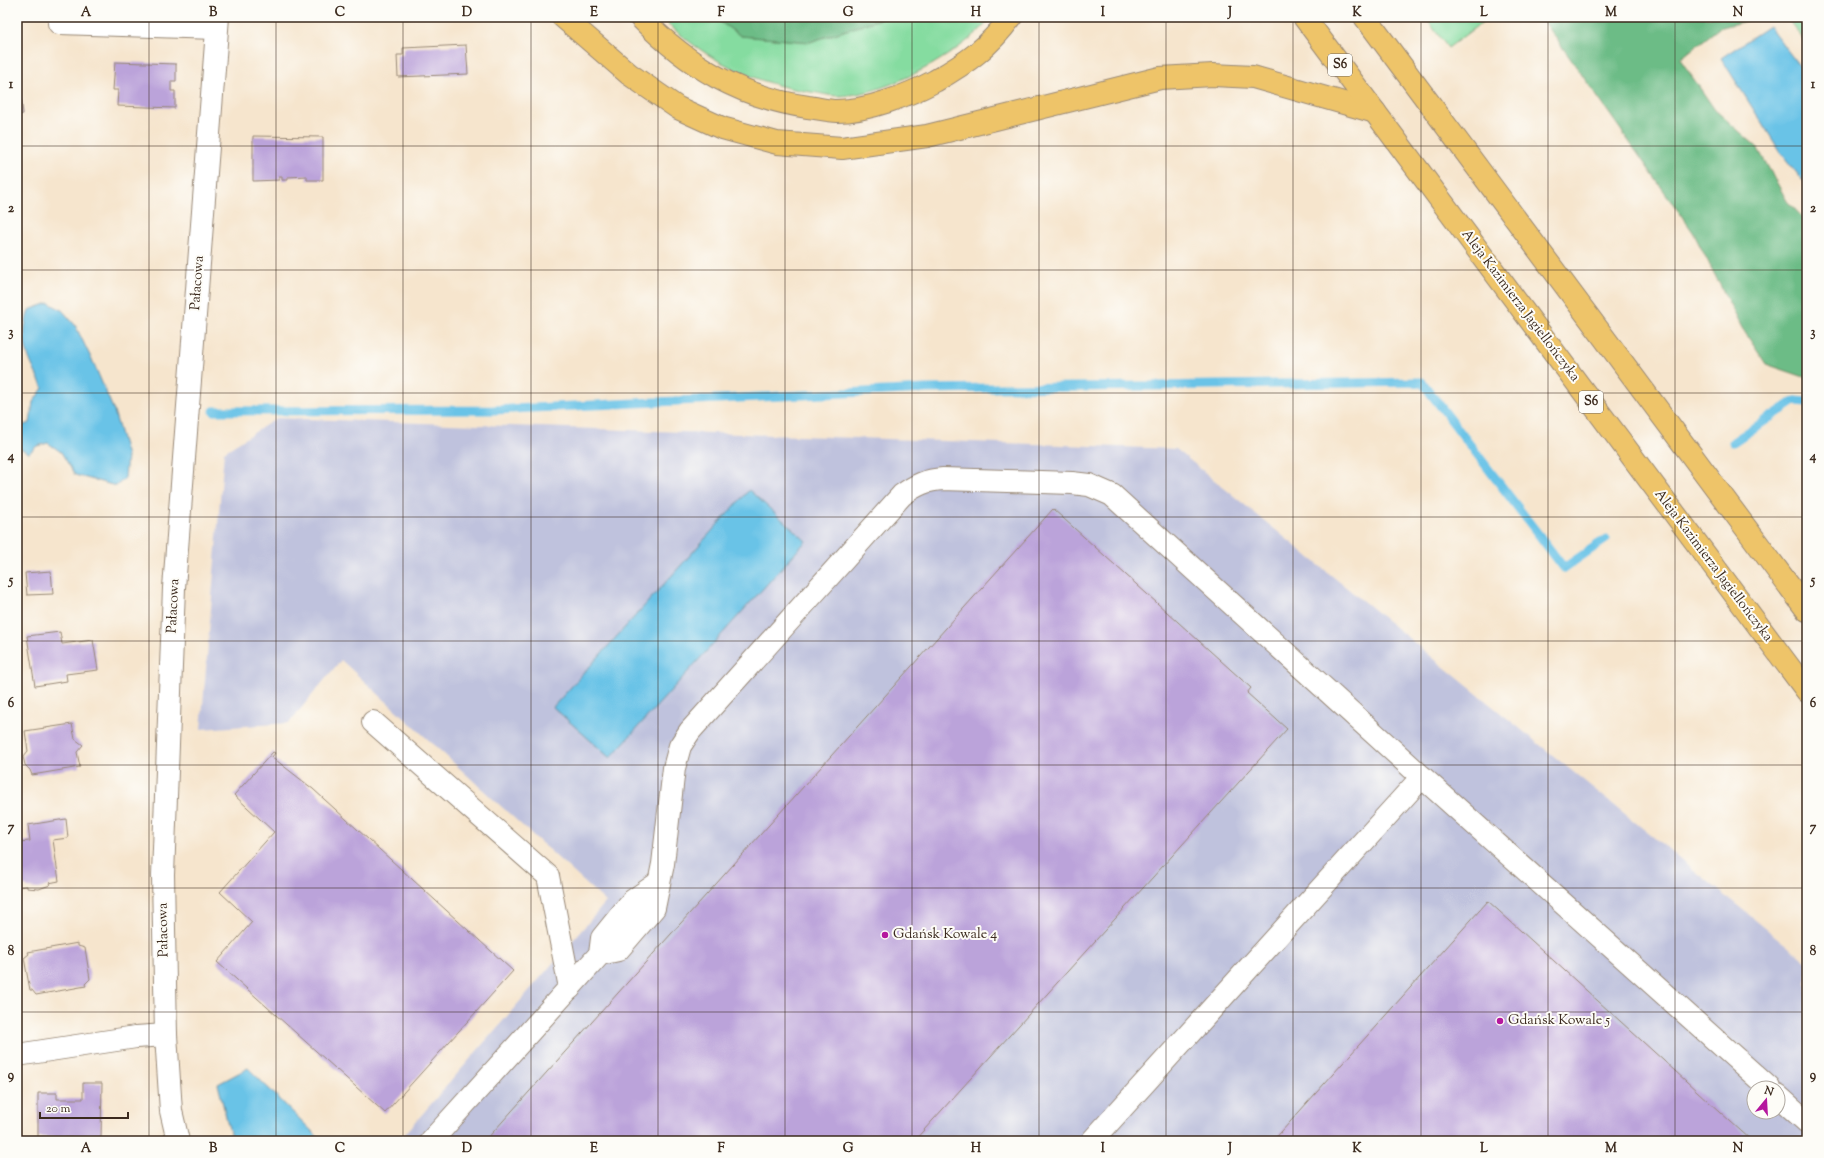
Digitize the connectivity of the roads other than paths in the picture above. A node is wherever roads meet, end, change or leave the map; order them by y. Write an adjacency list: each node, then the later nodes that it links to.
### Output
1 (563, 17): 8 (highway)
2 (640, 17): 3 (highway)
3 (1011, 17)
4 (1304, 17): 8 (highway, Aleja Kazimierza Jagiellończyka / S6)
5 (1365, 17): 9 (highway)
6 (217, 22): 7 (street); 14 (street, Pałacowa)
7 (59, 24)
8 (1375, 112): 10 (highway, Aleja Kazimierza Jagiellończyka / S6)
9 (1807, 610)
10 (1807, 691)
11 (373, 722): 13 (street)
12 (1422, 777): 13 (street); 16 (street); 21 (street)
13 (570, 988): 20 (street)
14 (166, 1035): 15 (street); 19 (street, Pałacowa)
15 (17, 1055)
16 (1761, 1080)
17 (1786, 1103): 18 (street)
18 (1807, 1122)
19 (178, 1141)
20 (431, 1141)
21 (1092, 1141)

